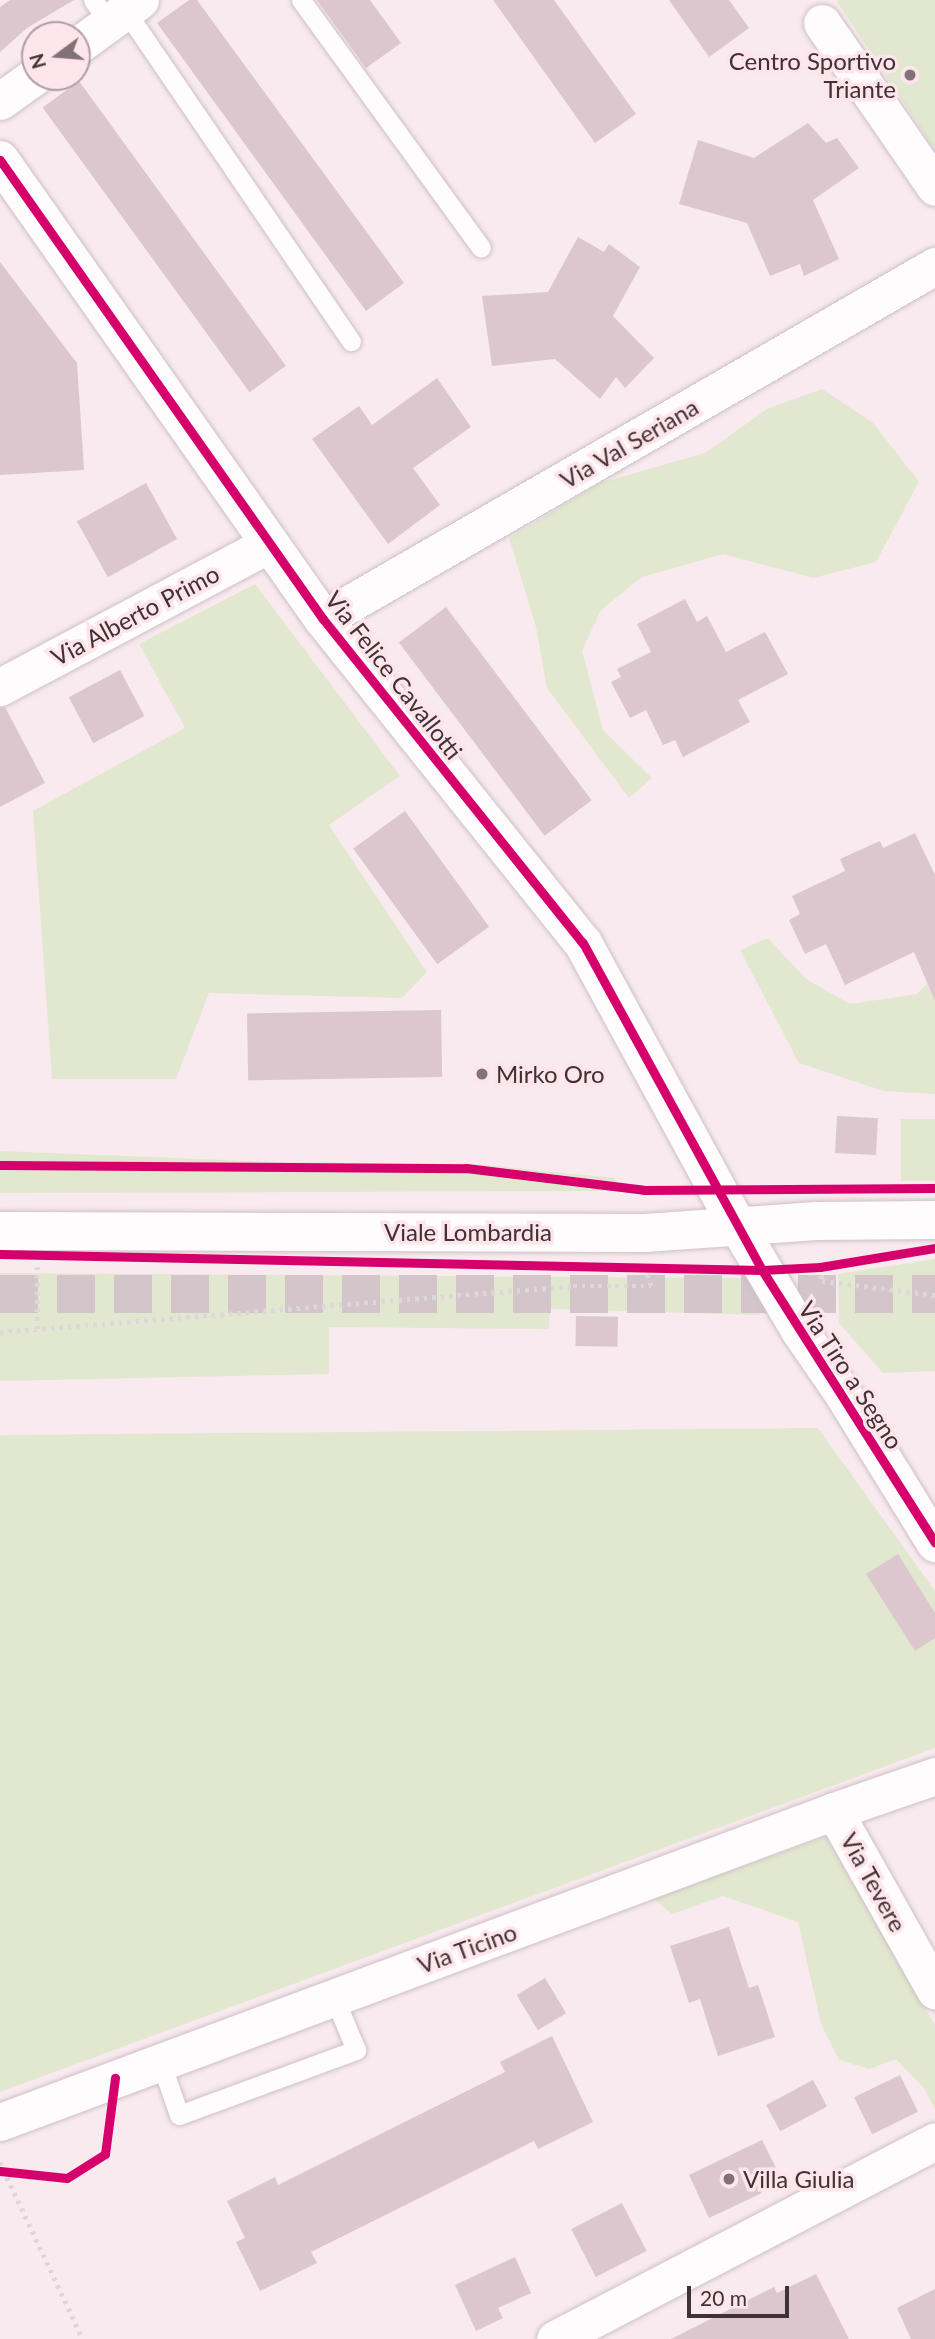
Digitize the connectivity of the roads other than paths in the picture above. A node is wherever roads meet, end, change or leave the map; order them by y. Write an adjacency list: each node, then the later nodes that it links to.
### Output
1 (301, 0): 9 (lane)
2 (117, 8): 4 (street); 11 (lane)
3 (822, 23): 8 (street)
4 (91, 33)
5 (21, 86): 6 (street)
6 (0, 101)
7 (1, 164): 12 (street, Via Felice Cavallotti)
8 (935, 187)
9 (481, 248)
10 (935, 266): 13 (street, Via Val Seriana)
11 (351, 341)
12 (269, 544): 13 (street, Via Felice Cavallotti); 14 (street, Via Alberto Primo)
13 (323, 619): 16 (street, Via Felice Cavallotti)
14 (0, 687)
15 (935, 1220): 16 (street, Viale Lombardia)
16 (737, 1225): 17 (street, Viale Lombardia); 18 (street, Via Tiro a Segno)
17 (0, 1231)
18 (935, 1544)
19 (935, 1776): 20 (street, Via Ticino)
20 (834, 1811): 21 (street, Via Tevere); 22 (street, Via Ticino)
21 (935, 1990)
22 (334, 1997): 23 (street, Via Ticino); 23 (lane)
23 (161, 2063): 24 (street, Via Ticino)
24 (0, 2122)
25 (935, 2141): 26 (street)
26 (555, 2339)

